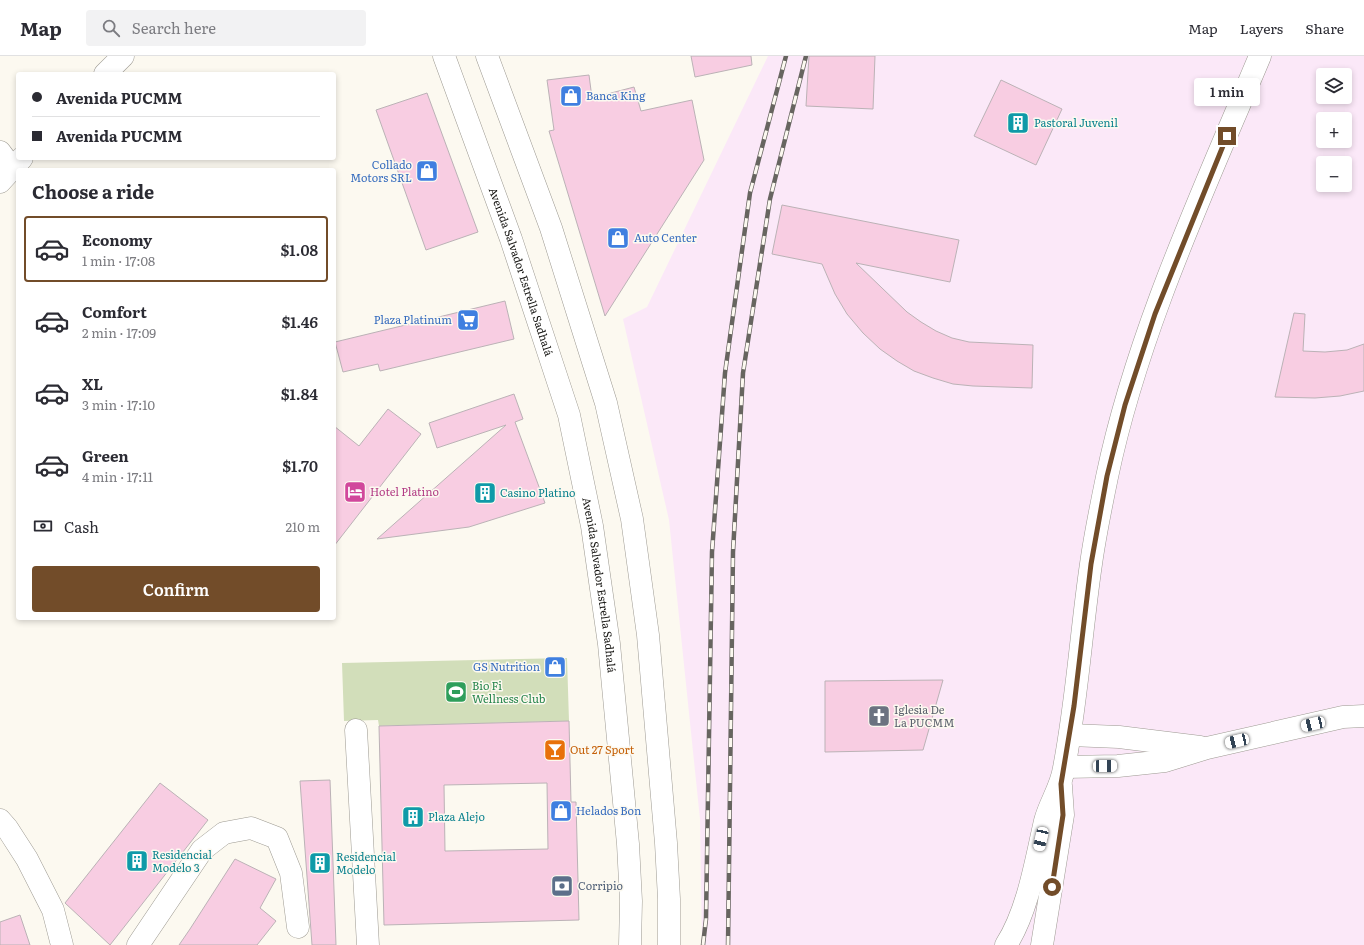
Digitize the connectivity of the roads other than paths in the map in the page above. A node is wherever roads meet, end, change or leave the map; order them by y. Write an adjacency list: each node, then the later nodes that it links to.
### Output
1 (123, 56): 5 (street)
2 (444, 56): 16 (street, Avenida Salvador Estrella Sadhalá)
3 (487, 56): 17 (street)
4 (1260, 56): 8 (street)
5 (107, 72)
6 (1364, 716): 9 (street)
7 (356, 730): 15 (street)
8 (1070, 735): 9 (street); 10 (street)
9 (1207, 748): 10 (street)
10 (1063, 775): 18 (street); 19 (street)
11 (0, 820): 13 (street)
12 (298, 928): 14 (street)
13 (62, 945)
14 (138, 945)
15 (368, 945)
16 (630, 945)
17 (669, 945)
18 (1006, 945)
19 (1042, 945)

